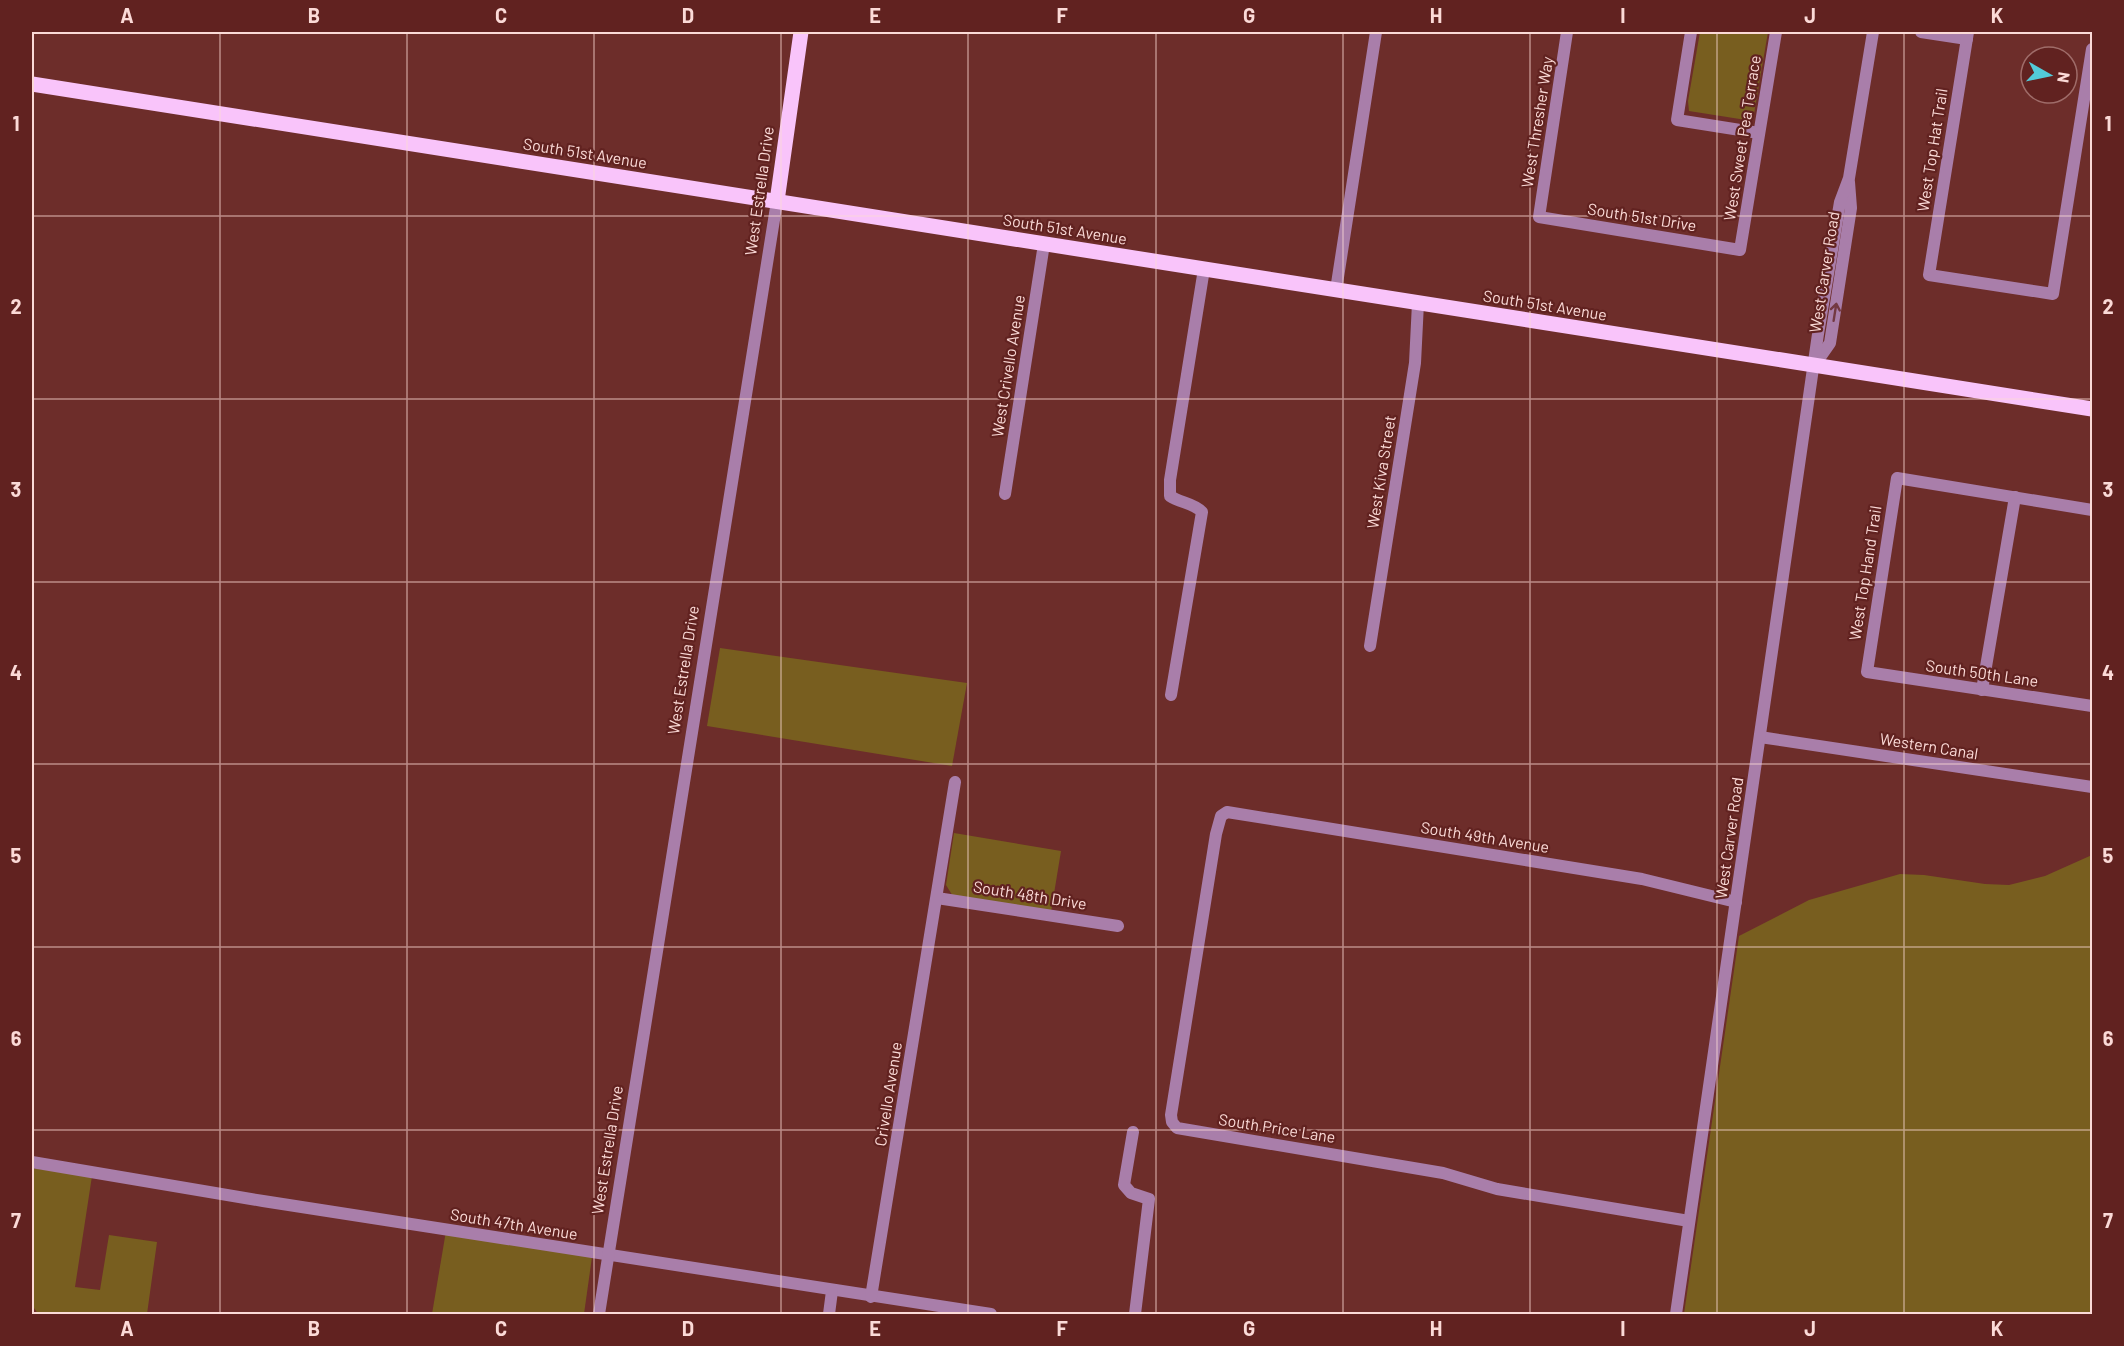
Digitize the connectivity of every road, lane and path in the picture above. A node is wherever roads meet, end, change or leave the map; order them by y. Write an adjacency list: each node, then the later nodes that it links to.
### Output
1 (801, 32): 13 (main road, West Estrella Drive)
2 (1376, 32): 18 (street)
3 (1567, 32): 14 (street, West Thresher Way)
4 (1691, 32): 12 (street)
5 (1776, 32): 12 (street, West Sweet Pea Terrace)
6 (1873, 32): 20 (street, West Carver Road)
7 (1921, 32): 8 (street)
8 (1968, 35): 11 (street, West Top Hat Trail)
9 (2092, 49): 11 (street)
10 (32, 84): 13 (main road, South 51st Avenue)
11 (2089, 88)
12 (1759, 133): 16 (street, West Sweet Pea Terrace)
13 (777, 201): 15 (main road, South 51st Avenue); 40 (street, West Estrella Drive)
14 (1539, 217): 16 (street, South 51st Drive)
15 (1044, 244): 17 (main road, South 51st Avenue); 22 (street, West Crivello Avenue)
16 (1740, 250)
17 (1203, 269): 18 (main road, South 51st Avenue); 28 (street)
18 (1336, 290): 19 (main road, South 51st Avenue)
19 (1418, 303): 20 (main road, South 51st Avenue); 25 (street, West Kiva Street)
20 (1814, 366): 21 (main road, South 51st Avenue); 30 (street, West Carver Road)
21 (2092, 409)
22 (1005, 494)
23 (2014, 497): 24 (street); 26 (street, West Top Hand Trail); 27 (street)
24 (2092, 510)
25 (1370, 646)
26 (1867, 672): 27 (street, South 50th Lane)
27 (1982, 690): 29 (street, South 50th Lane)
28 (1172, 695)
29 (2092, 706)
30 (1760, 737): 32 (street, Western Canal); 35 (street, West Carver Road)
31 (955, 782): 34 (street)
32 (2092, 787)
33 (1227, 812): 35 (street, South 49th Avenue); 39 (street, South Price Lane)
34 (937, 898): 36 (street, South 48th Drive); 42 (street, Crivello Avenue)
35 (1736, 902): 39 (street, West Carver Road)
36 (1118, 926)
37 (1133, 1132): 46 (street)
38 (32, 1162): 40 (street, South 47th Avenue)
39 (1682, 1220): 47 (street, West Carver Road)
40 (608, 1254): 41 (street, South 47th Avenue); 43 (street, West Estrella Drive)
41 (832, 1291): 42 (street, South 47th Avenue); 44 (street)
42 (871, 1296): 45 (street, South 47th Avenue)
43 (599, 1314)
44 (829, 1314)
45 (991, 1314)
46 (1135, 1314)
47 (1676, 1314)

